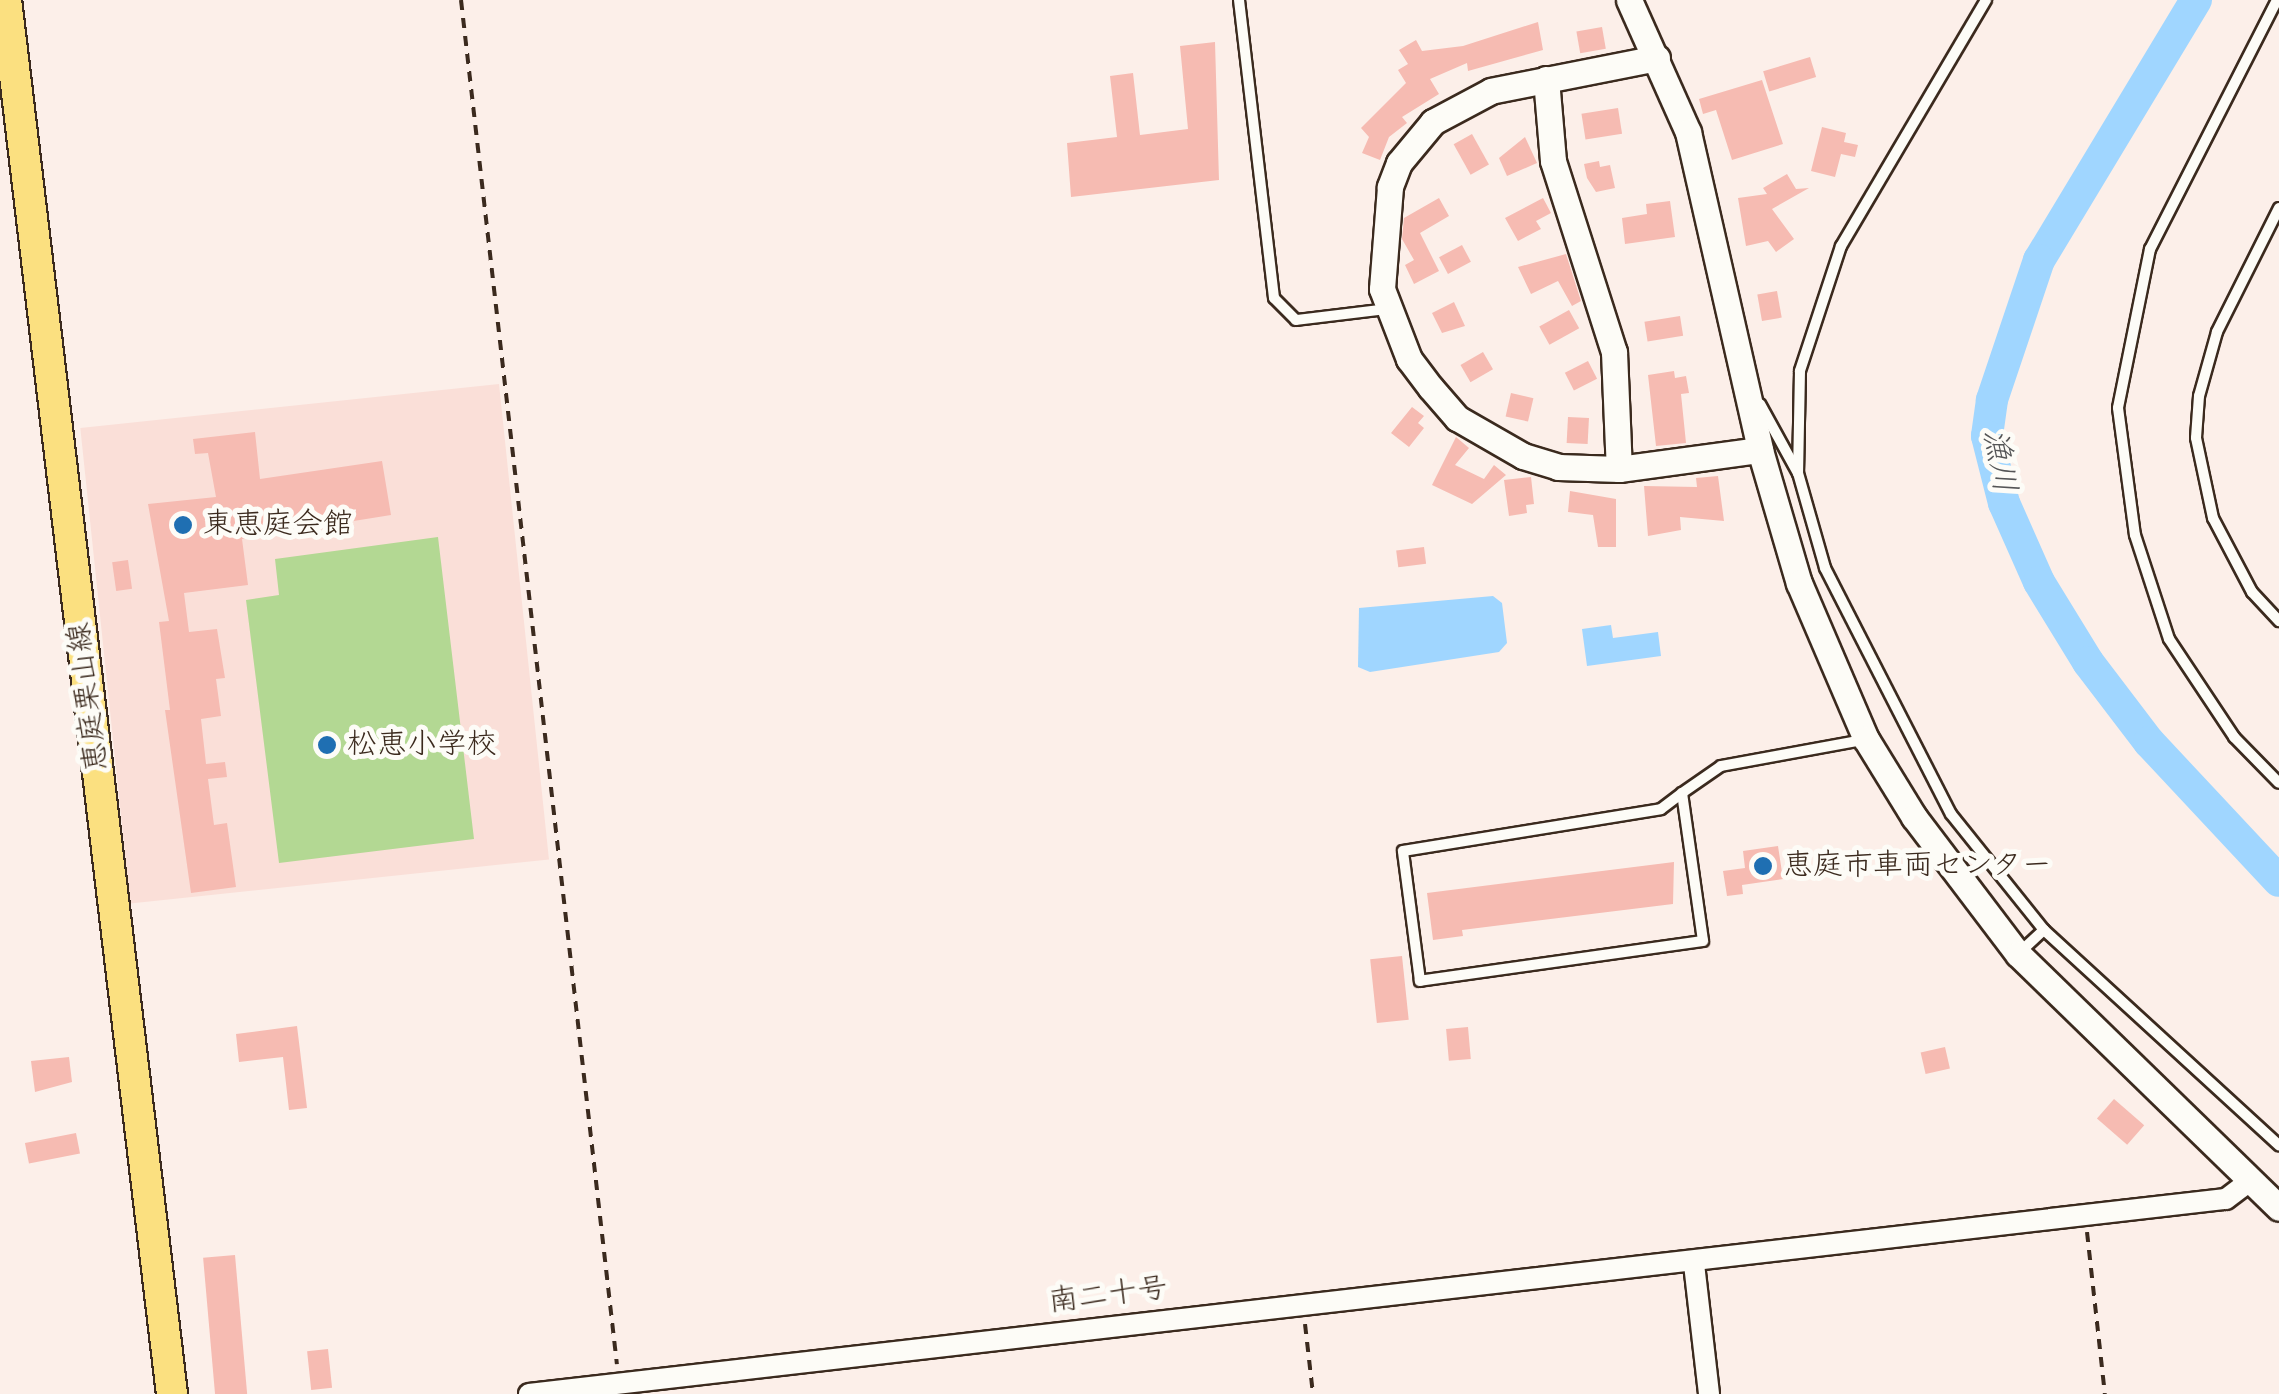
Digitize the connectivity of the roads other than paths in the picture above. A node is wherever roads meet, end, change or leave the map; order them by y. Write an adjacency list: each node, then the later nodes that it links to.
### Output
1 (6, 0): 24 (main road, 恵庭栗山線)
2 (1239, 0): 9 (lane)
3 (1628, 0): 6 (street)
4 (1986, 0): 13 (lane)
5 (2278, 0): 16 (lane)
6 (1657, 58): 7 (street); 10 (street)
7 (1546, 79): 9 (street); 12 (street)
8 (2279, 208): 14 (lane)
9 (1388, 309): 12 (street)
10 (1749, 385): 11 (street); 13 (lane)
11 (1760, 450): 12 (street); 15 (street)
12 (1619, 470)
13 (1798, 474): 18 (lane)
14 (2279, 621)
15 (1866, 739): 17 (lane); 19 (street)
16 (2279, 783)
17 (1682, 793): 17 (lane)
18 (2044, 930): 19 (lane); 20 (lane)
19 (2018, 954): 21 (street)
20 (2279, 1145)
21 (2250, 1180): 22 (street); 23 (street, 南二十号)
22 (2279, 1208)
23 (1694, 1264): 25 (street, 南二十号); 26 (street)
24 (172, 1394)
25 (529, 1394)
26 (1709, 1394)

